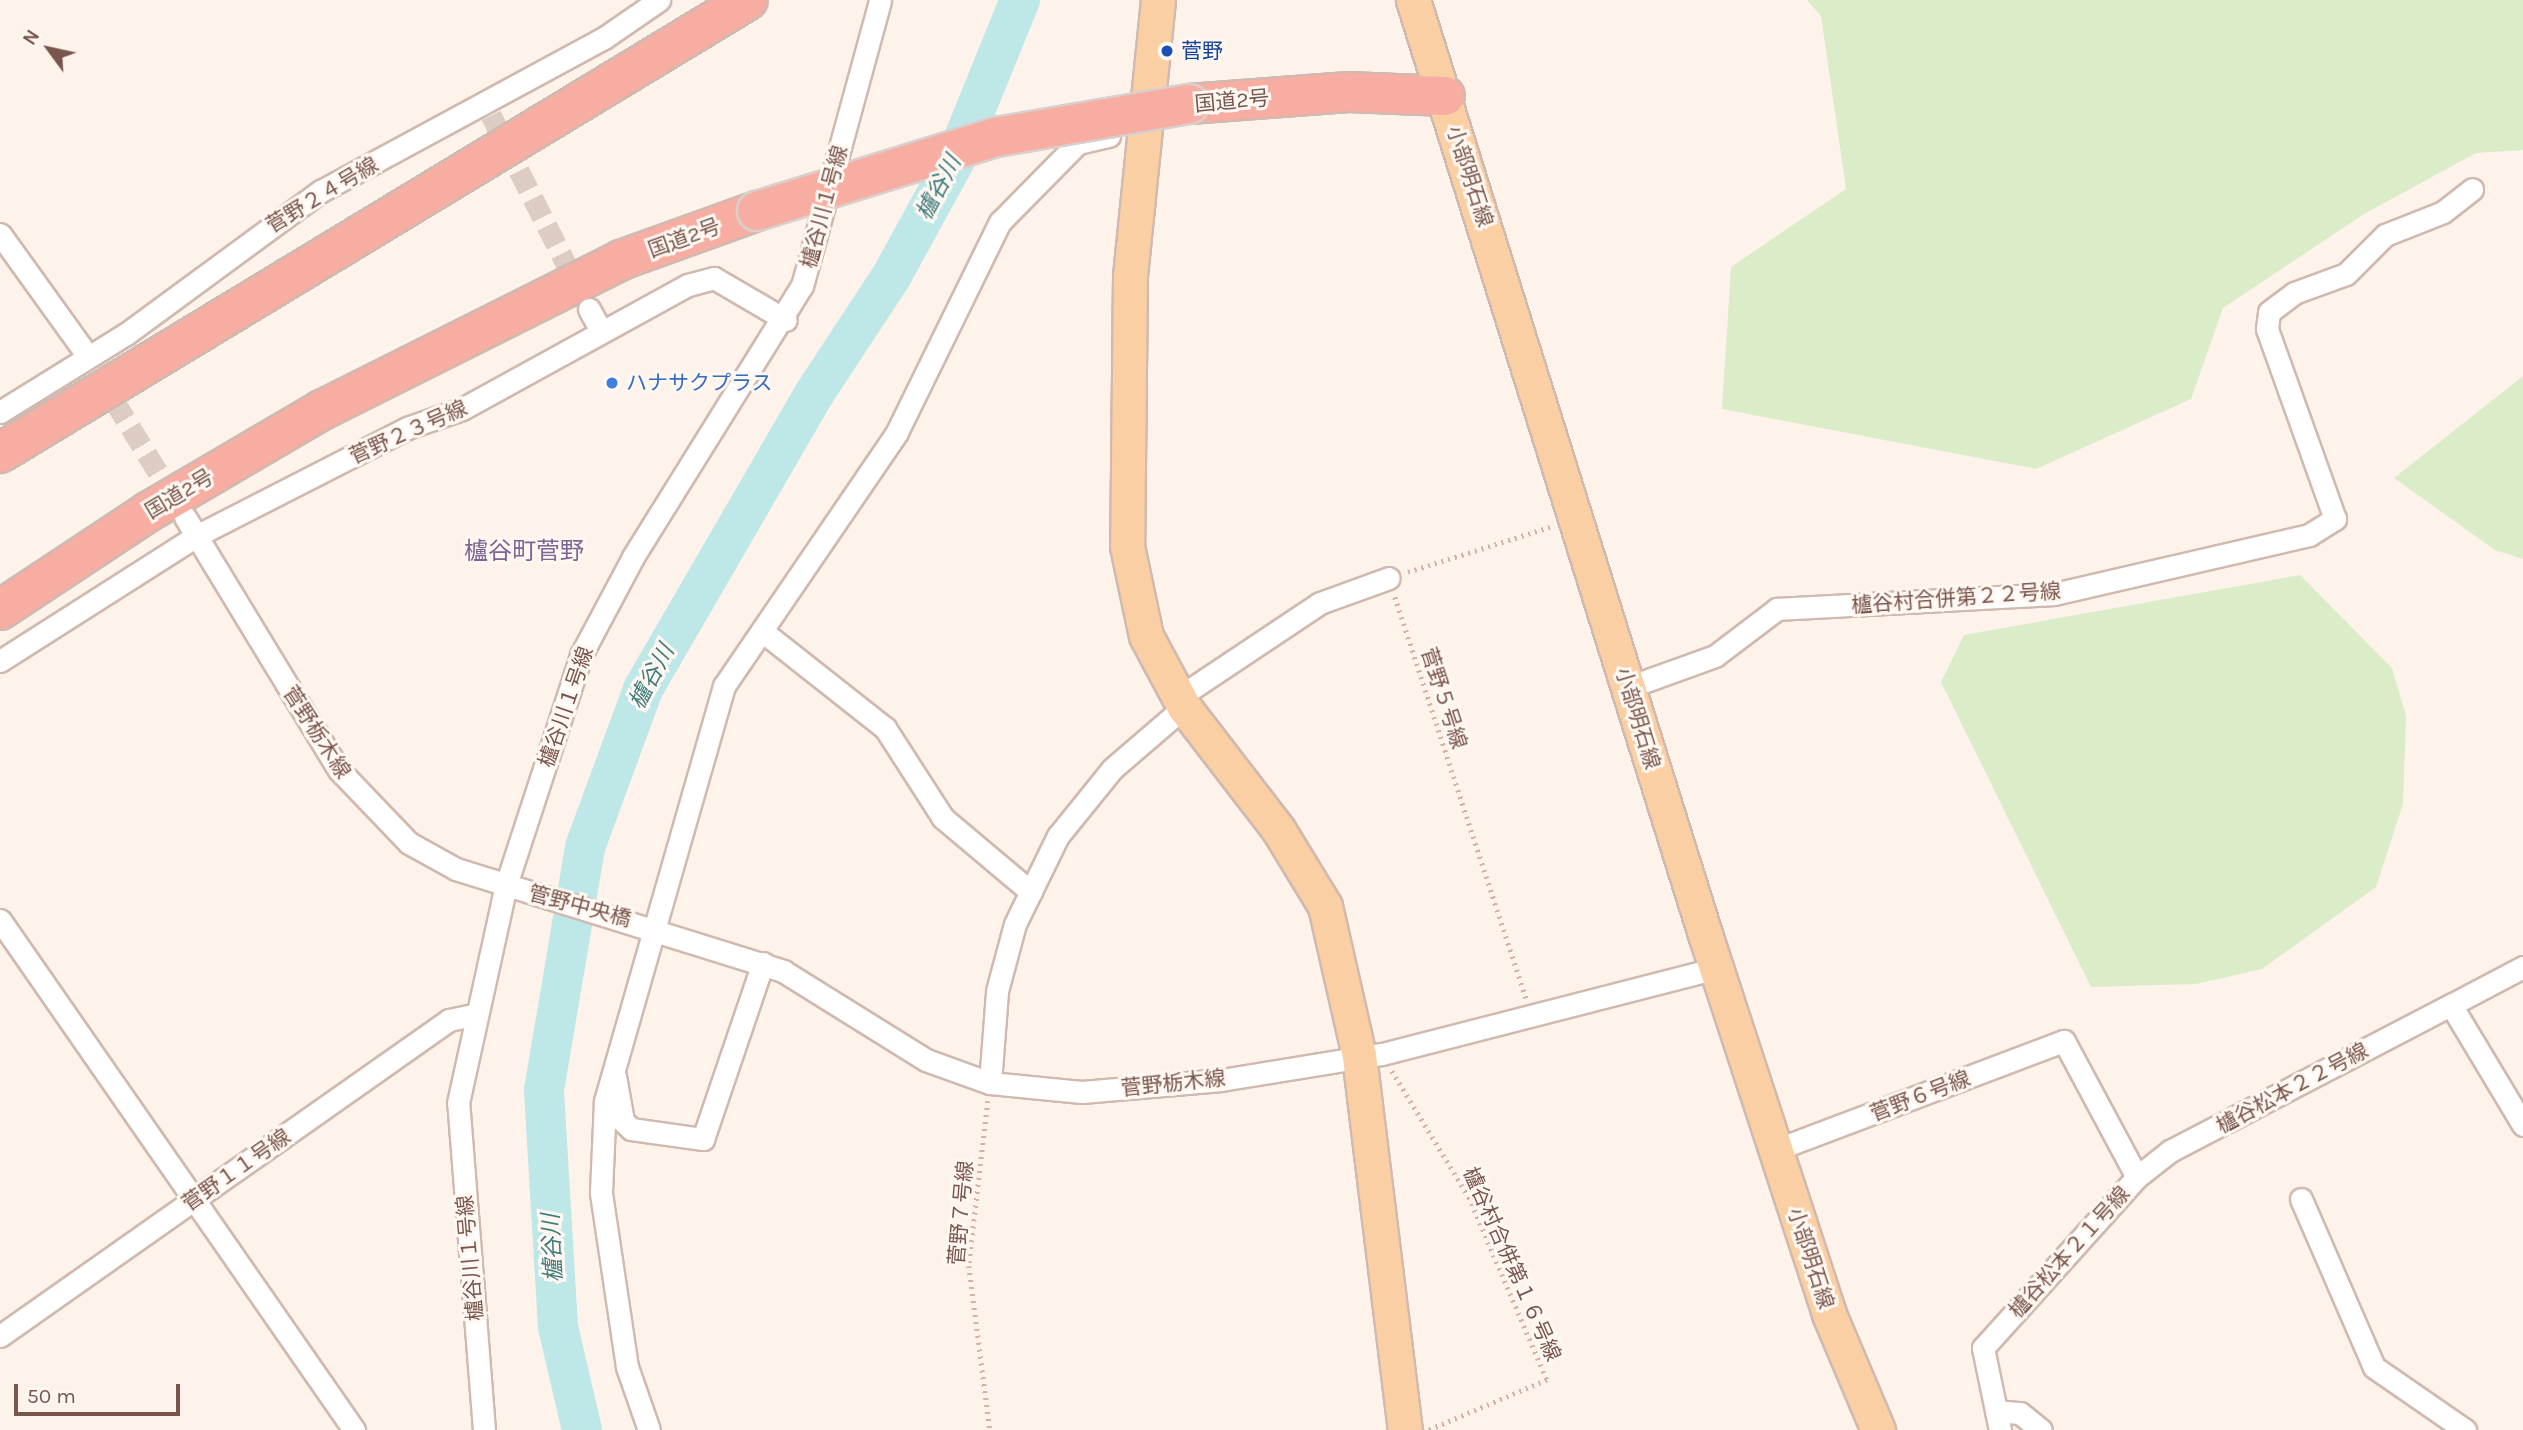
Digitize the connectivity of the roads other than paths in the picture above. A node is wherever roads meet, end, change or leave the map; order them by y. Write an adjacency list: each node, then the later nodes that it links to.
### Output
1 (659, 0): 14 (street, 菅野２４号線)
2 (748, 0): 15 (highway)
3 (880, 0): 11 (street, 櫨谷川１号線)
4 (1158, 0): 7 (main road)
5 (1413, 0): 6 (main road, 小部明石線)
6 (1445, 96): 19 (highway, 国道2号, bridge); 22 (main road, 小部明石線)
7 (1145, 129): 20 (street); 23 (main road)
8 (2472, 189): 22 (street, 櫨谷村合併第２２号線)
9 (0, 234): 13 (street)
10 (589, 309): 12 (street)
11 (786, 320): 12 (street, 菅野２３号線); 24 (street, 櫨谷川１号線)
12 (602, 332): 17 (street, 菅野２３号線)
13 (82, 348)
14 (0, 412)
15 (0, 453)
16 (185, 517): 17 (street, 菅野栃木線)
17 (196, 536): 21 (street, 菅野２３号線); 24 (street, 菅野栃木線)
18 (1389, 578): 23 (street)
19 (0, 610)
20 (762, 631): 25 (street); 27 (street)
21 (0, 661)
22 (1629, 687): 30 (main road, 小部明石線)
23 (1181, 702): 25 (street); 34 (main road)
24 (506, 885): 27 (street, 管野中央橋); 32 (street, 櫨谷川１号線)
25 (1031, 892): 36 (street)
26 (0, 920): 41 (street)
27 (654, 926): 28 (street, 菅野栃木線); 35 (street)
28 (763, 963): 35 (street); 36 (street, 菅野栃木線)
29 (2523, 967): 31 (street, 櫨谷松本２２号線)
30 (1716, 968): 34 (street, 菅野栃木線); 38 (main road, 小部明石線)
31 (2451, 1005): 37 (street); 39 (street, 櫨谷松本２２号線)
32 (477, 1014): 41 (street, 菅野１１号線); 45 (street, 櫨谷川１号線)
33 (2064, 1041): 38 (street, 菅野６号線); 39 (street, 櫨谷松本２１号線)
34 (1371, 1055): 36 (street, 菅野栃木線); 47 (main road)
35 (614, 1070): 46 (street)
36 (990, 1083)
37 (2523, 1125)
38 (1775, 1150): 48 (main road, 小部明石線)
39 (2137, 1177): 43 (street, 櫨谷松本２１号線)
40 (2301, 1199): 50 (street)
41 (194, 1200): 42 (street, 菅野１１号線); 44 (street)
42 (0, 1336)
43 (1998, 1420): 49 (street)
44 (354, 1430)
45 (484, 1430)
46 (649, 1430)
47 (1405, 1430)
48 (1878, 1430)
49 (2042, 1430)
50 (2465, 1430)

